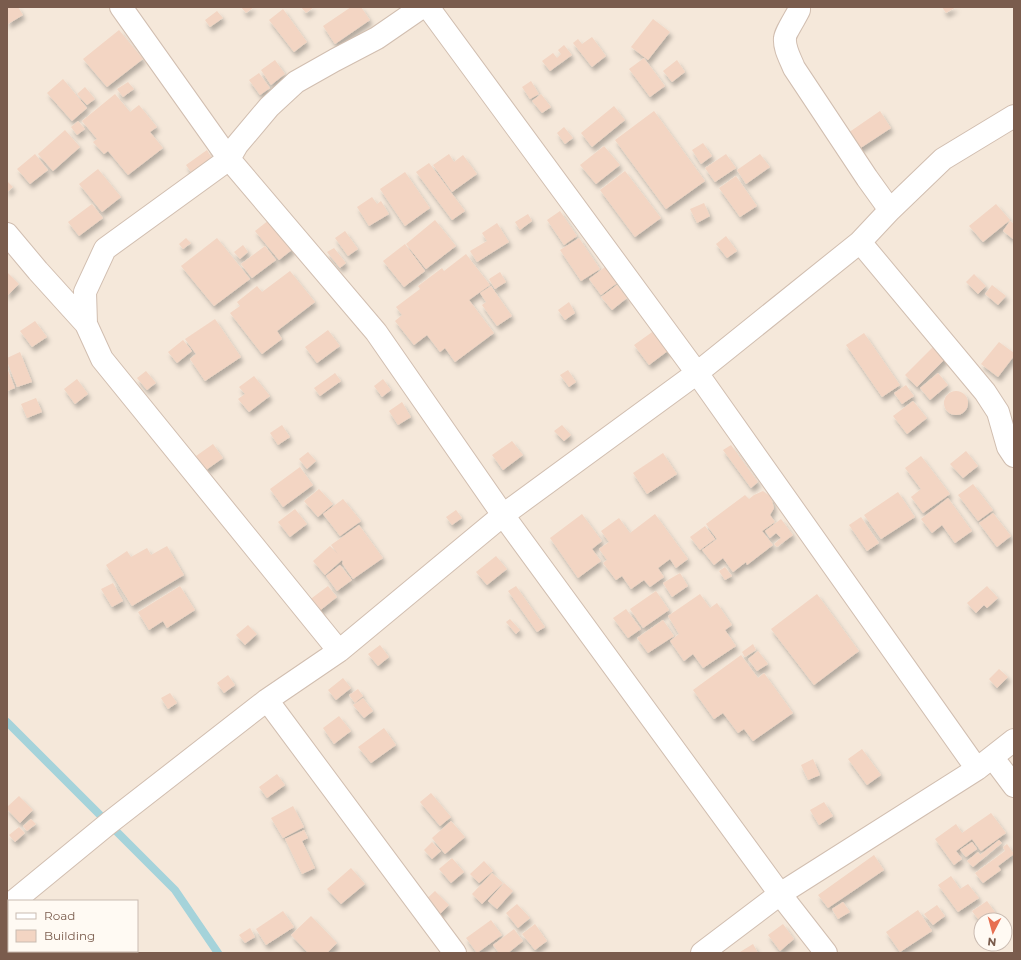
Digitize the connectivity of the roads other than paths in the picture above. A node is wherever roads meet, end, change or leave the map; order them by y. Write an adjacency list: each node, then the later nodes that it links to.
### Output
1 (121, 7): 6 (street)
2 (422, 7): 6 (street)
3 (428, 7): 11 (street)
4 (799, 7): 7 (street)
5 (1014, 116): 7 (street)
6 (229, 159): 10 (street); 13 (street)
7 (890, 210): 9 (street)
8 (7, 234): 10 (street)
9 (860, 242): 11 (street); 12 (street)
10 (86, 324): 14 (street)
11 (697, 373): 13 (street); 17 (street)
12 (1014, 456)
13 (503, 515): 14 (street); 19 (street)
14 (339, 651): 15 (street)
15 (267, 700): 20 (street); 21 (street)
16 (1014, 740): 17 (street)
17 (985, 763): 18 (street); 19 (street)
18 (1014, 786)
19 (780, 894): 22 (street); 23 (street)
20 (15, 900)
21 (455, 953)
22 (702, 953)
23 (826, 953)

